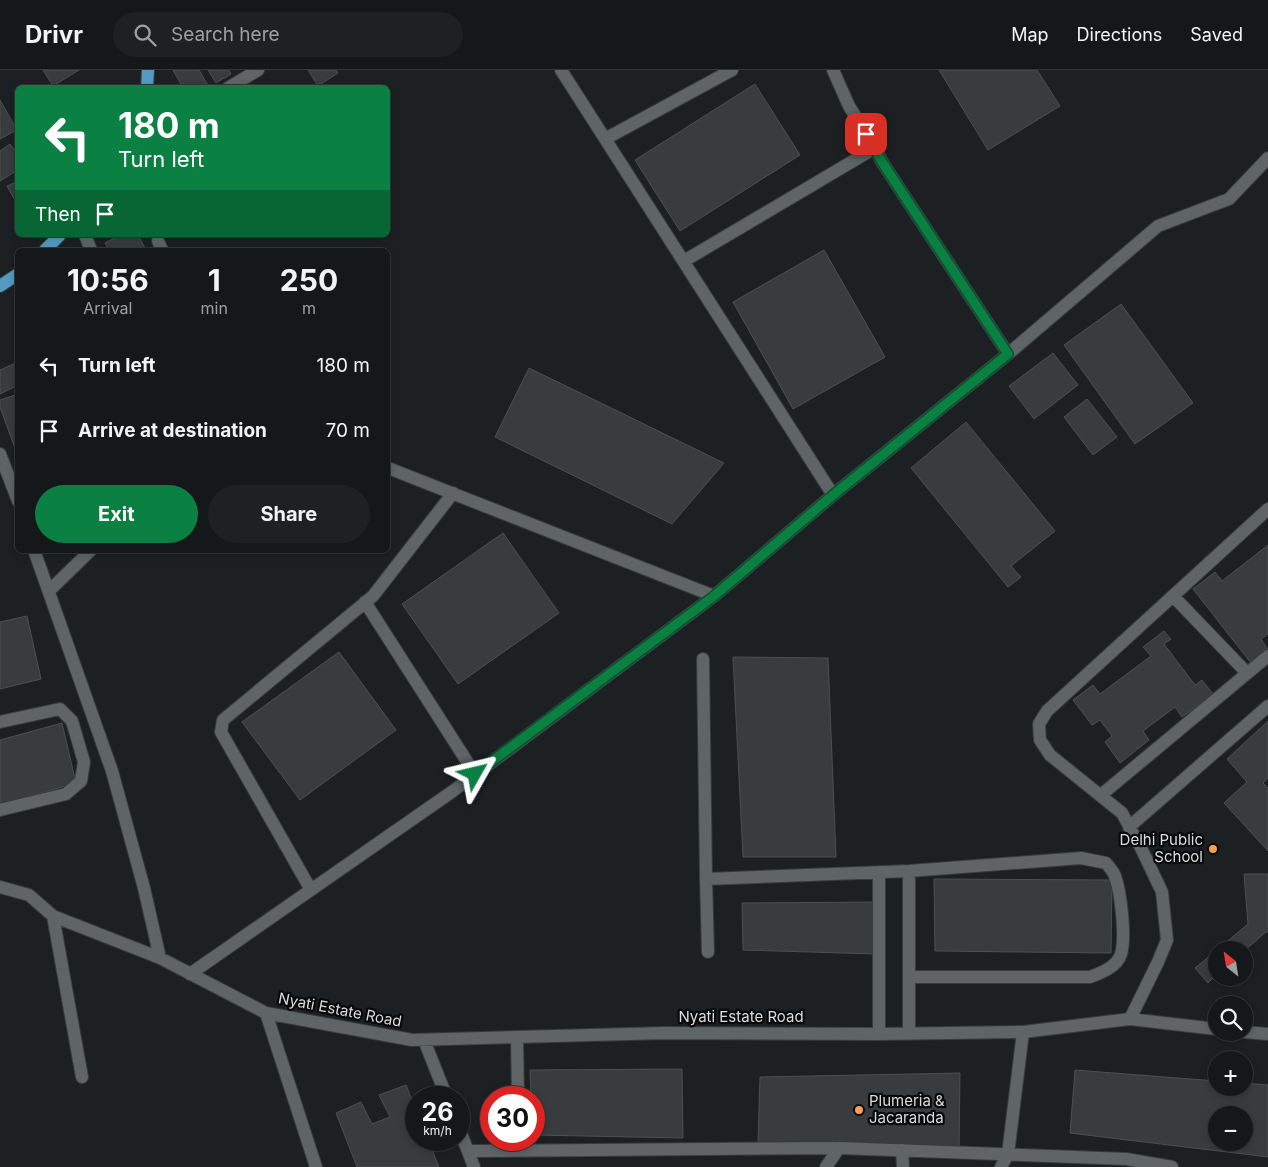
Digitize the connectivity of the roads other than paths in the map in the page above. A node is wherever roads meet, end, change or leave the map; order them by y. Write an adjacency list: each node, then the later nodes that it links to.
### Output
1 (148, 70): 6 (main road)
2 (258, 70): 7 (street)
3 (560, 70): 8 (street)
4 (732, 70): 8 (street)
5 (833, 70): 9 (street)
6 (147, 85)
7 (233, 85)
8 (605, 139): 13 (street)
9 (875, 148): 13 (street); 16 (street)
10 (1268, 158): 16 (street)
11 (58, 237): 12 (main road)
12 (48, 248)
13 (684, 261): 21 (street)
14 (15, 276): 15 (main road)
15 (0, 286)
16 (1008, 354): 21 (street)
17 (0, 454): 19 (street)
18 (390, 469): 20 (street)
19 (15, 493)
20 (453, 493): 26 (street); 28 (street)
21 (833, 495): 26 (street)
22 (1268, 509): 27 (street)
23 (35, 553): 25 (street)
24 (88, 553): 25 (street)
25 (49, 591): 45 (street)
26 (714, 596): 34 (street)
27 (1173, 596): 31 (street); 35 (street)
28 (365, 602): 34 (street); 42 (street)
29 (1268, 656): 31 (street)
30 (703, 659): 40 (street)
31 (1247, 673): 35 (street)
32 (1268, 706): 37 (street)
33 (0, 722): 36 (street)
34 (475, 774): 42 (street)
35 (1101, 795): 37 (street)
36 (0, 810)
37 (1130, 826): 49 (street)
38 (909, 871): 39 (street); 47 (street); 47 (street)
39 (879, 872): 40 (street); 53 (street)
40 (706, 879): 44 (street)
41 (0, 887): 43 (street, Nyati Estate Road)
42 (311, 890): 46 (street)
43 (53, 916): 45 (street, Nyati Estate Road); 58 (street)
44 (708, 952)
45 (160, 958): 46 (street, Nyati Estate Road)
46 (190, 974): 48 (street, Nyati Estate Road)
47 (910, 977): 54 (street)
48 (266, 1013): 57 (street, Nyati Estate Road); 68 (street, Nyati Estate Road)
49 (1130, 1019): 50 (street, Nyati Estate Road); 51 (street, Nyati Estate Road)
50 (1208, 1028)
51 (1023, 1032): 54 (street, Nyati Estate Road); 66 (street)
52 (1253, 1033): 55 (street)
53 (879, 1034): 54 (street, Nyati Estate Road); 56 (street, Nyati Estate Road)
54 (909, 1034)
55 (1268, 1034)
56 (517, 1037): 57 (street, Nyati Estate Road); 60 (street)
57 (424, 1040): 59 (street)
58 (82, 1077)
59 (442, 1086)
60 (518, 1086)
61 (545, 1145): 62 (street)
62 (839, 1148): 64 (street); 70 (street)
63 (480, 1150): 65 (street)
64 (902, 1150): 66 (street); 71 (street)
65 (468, 1152): 69 (street)
66 (1008, 1154): 67 (street); 72 (street)
67 (1125, 1163): 73 (street)
68 (316, 1167)
69 (474, 1167)
70 (826, 1167)
71 (903, 1167)
72 (1001, 1167)
73 (1172, 1167)

